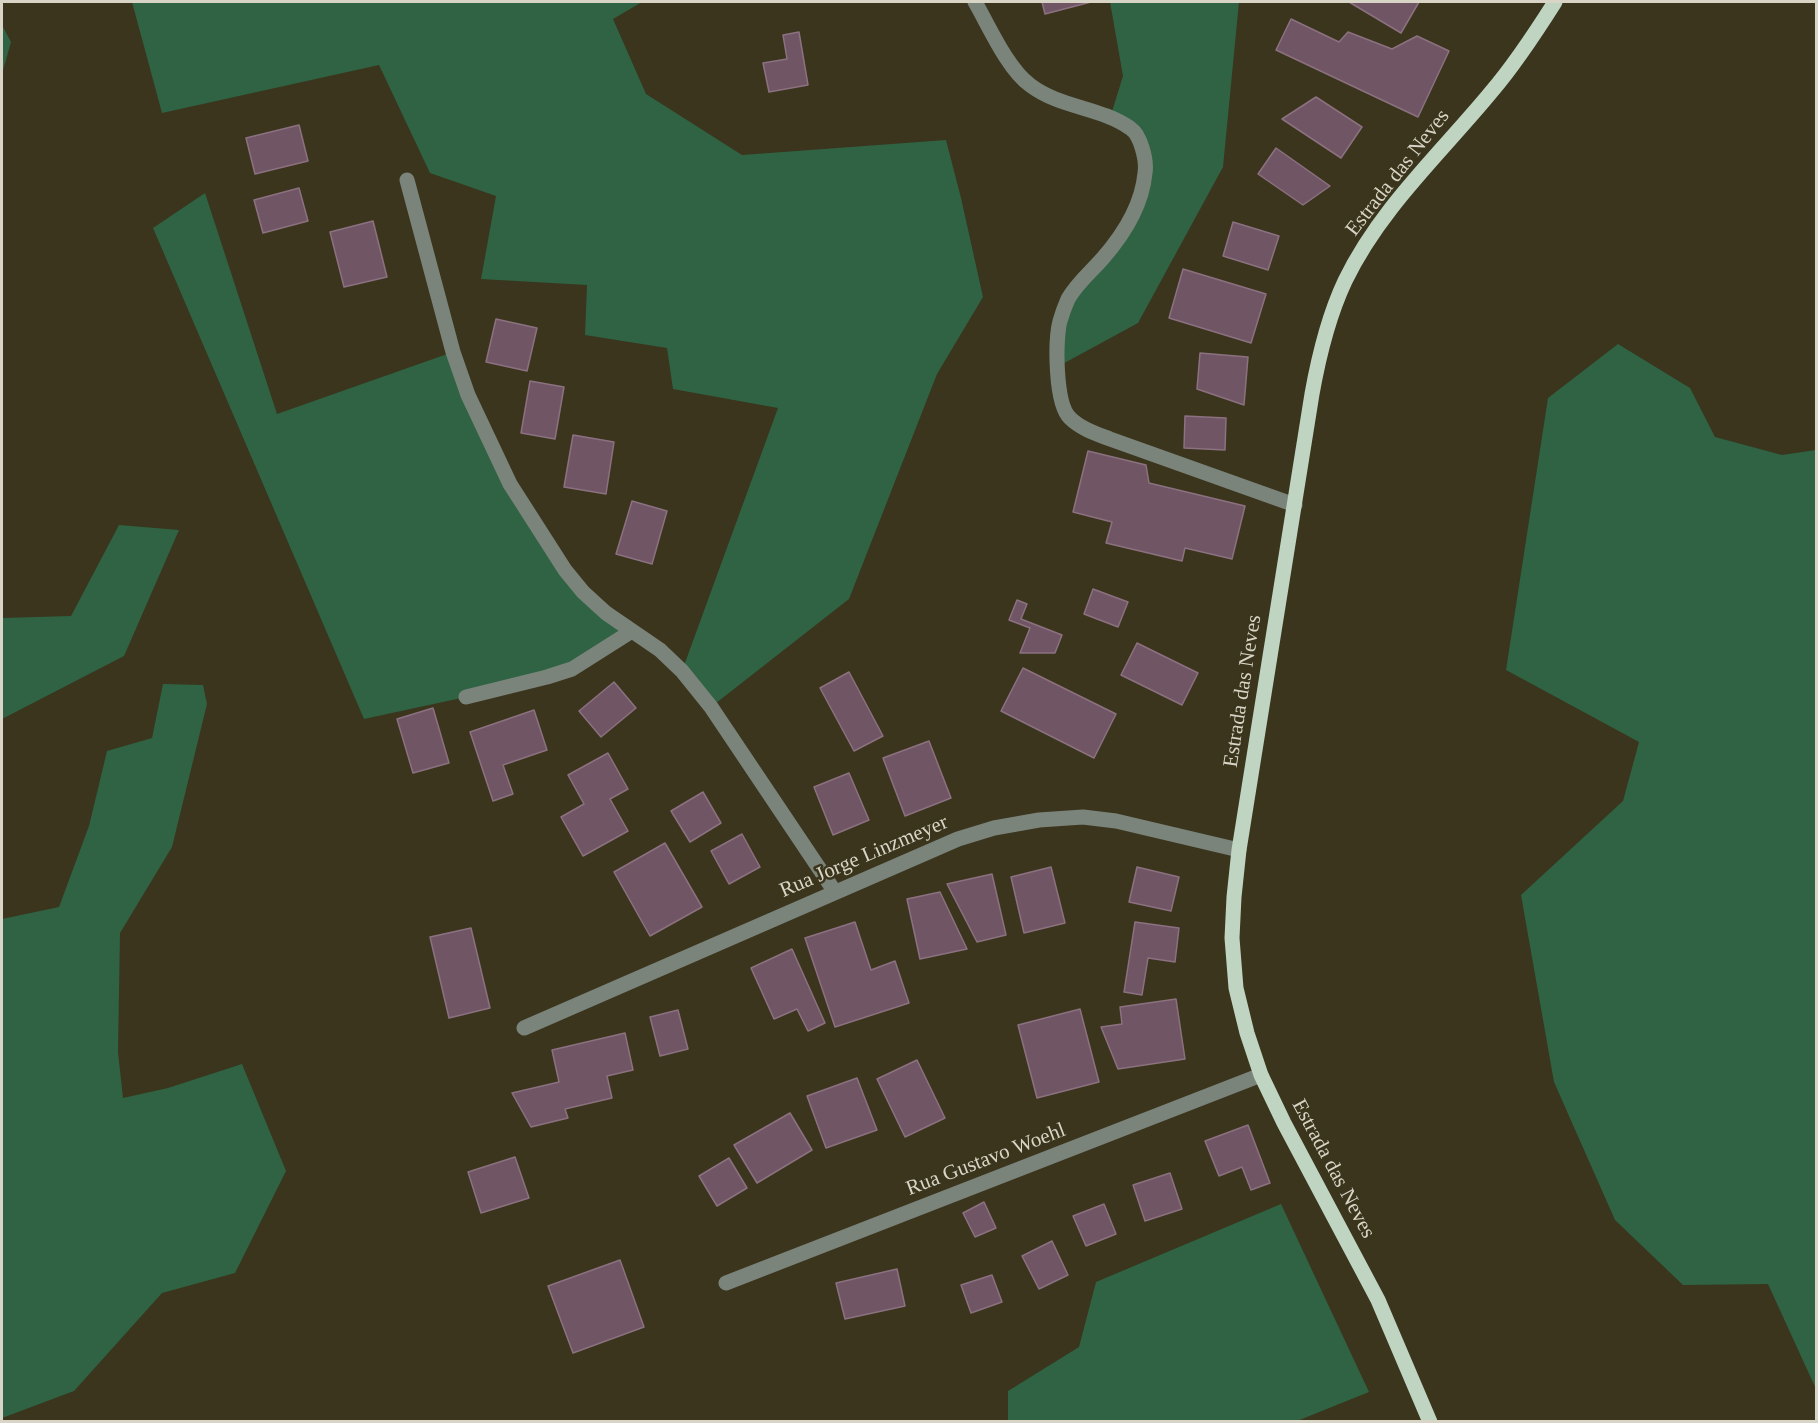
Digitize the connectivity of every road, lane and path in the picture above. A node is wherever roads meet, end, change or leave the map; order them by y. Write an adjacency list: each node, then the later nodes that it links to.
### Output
1 (975, 2): 4 (street)
2 (1555, 2): 4 (main road, Estrada das Neves)
3 (407, 180): 5 (street)
4 (1295, 505): 7 (main road, Estrada das Neves)
5 (632, 631): 6 (street); 8 (street)
6 (466, 697)
7 (1239, 850): 8 (street, Rua Jorge Linzmeyer); 10 (main road, Estrada das Neves)
8 (835, 892): 9 (street, Rua Jorge Linzmeyer)
9 (524, 1028)
10 (1261, 1075): 11 (street, Rua Gustavo Woehl); 12 (main road, Estrada das Neves)
11 (726, 1283)
12 (1430, 1422)

